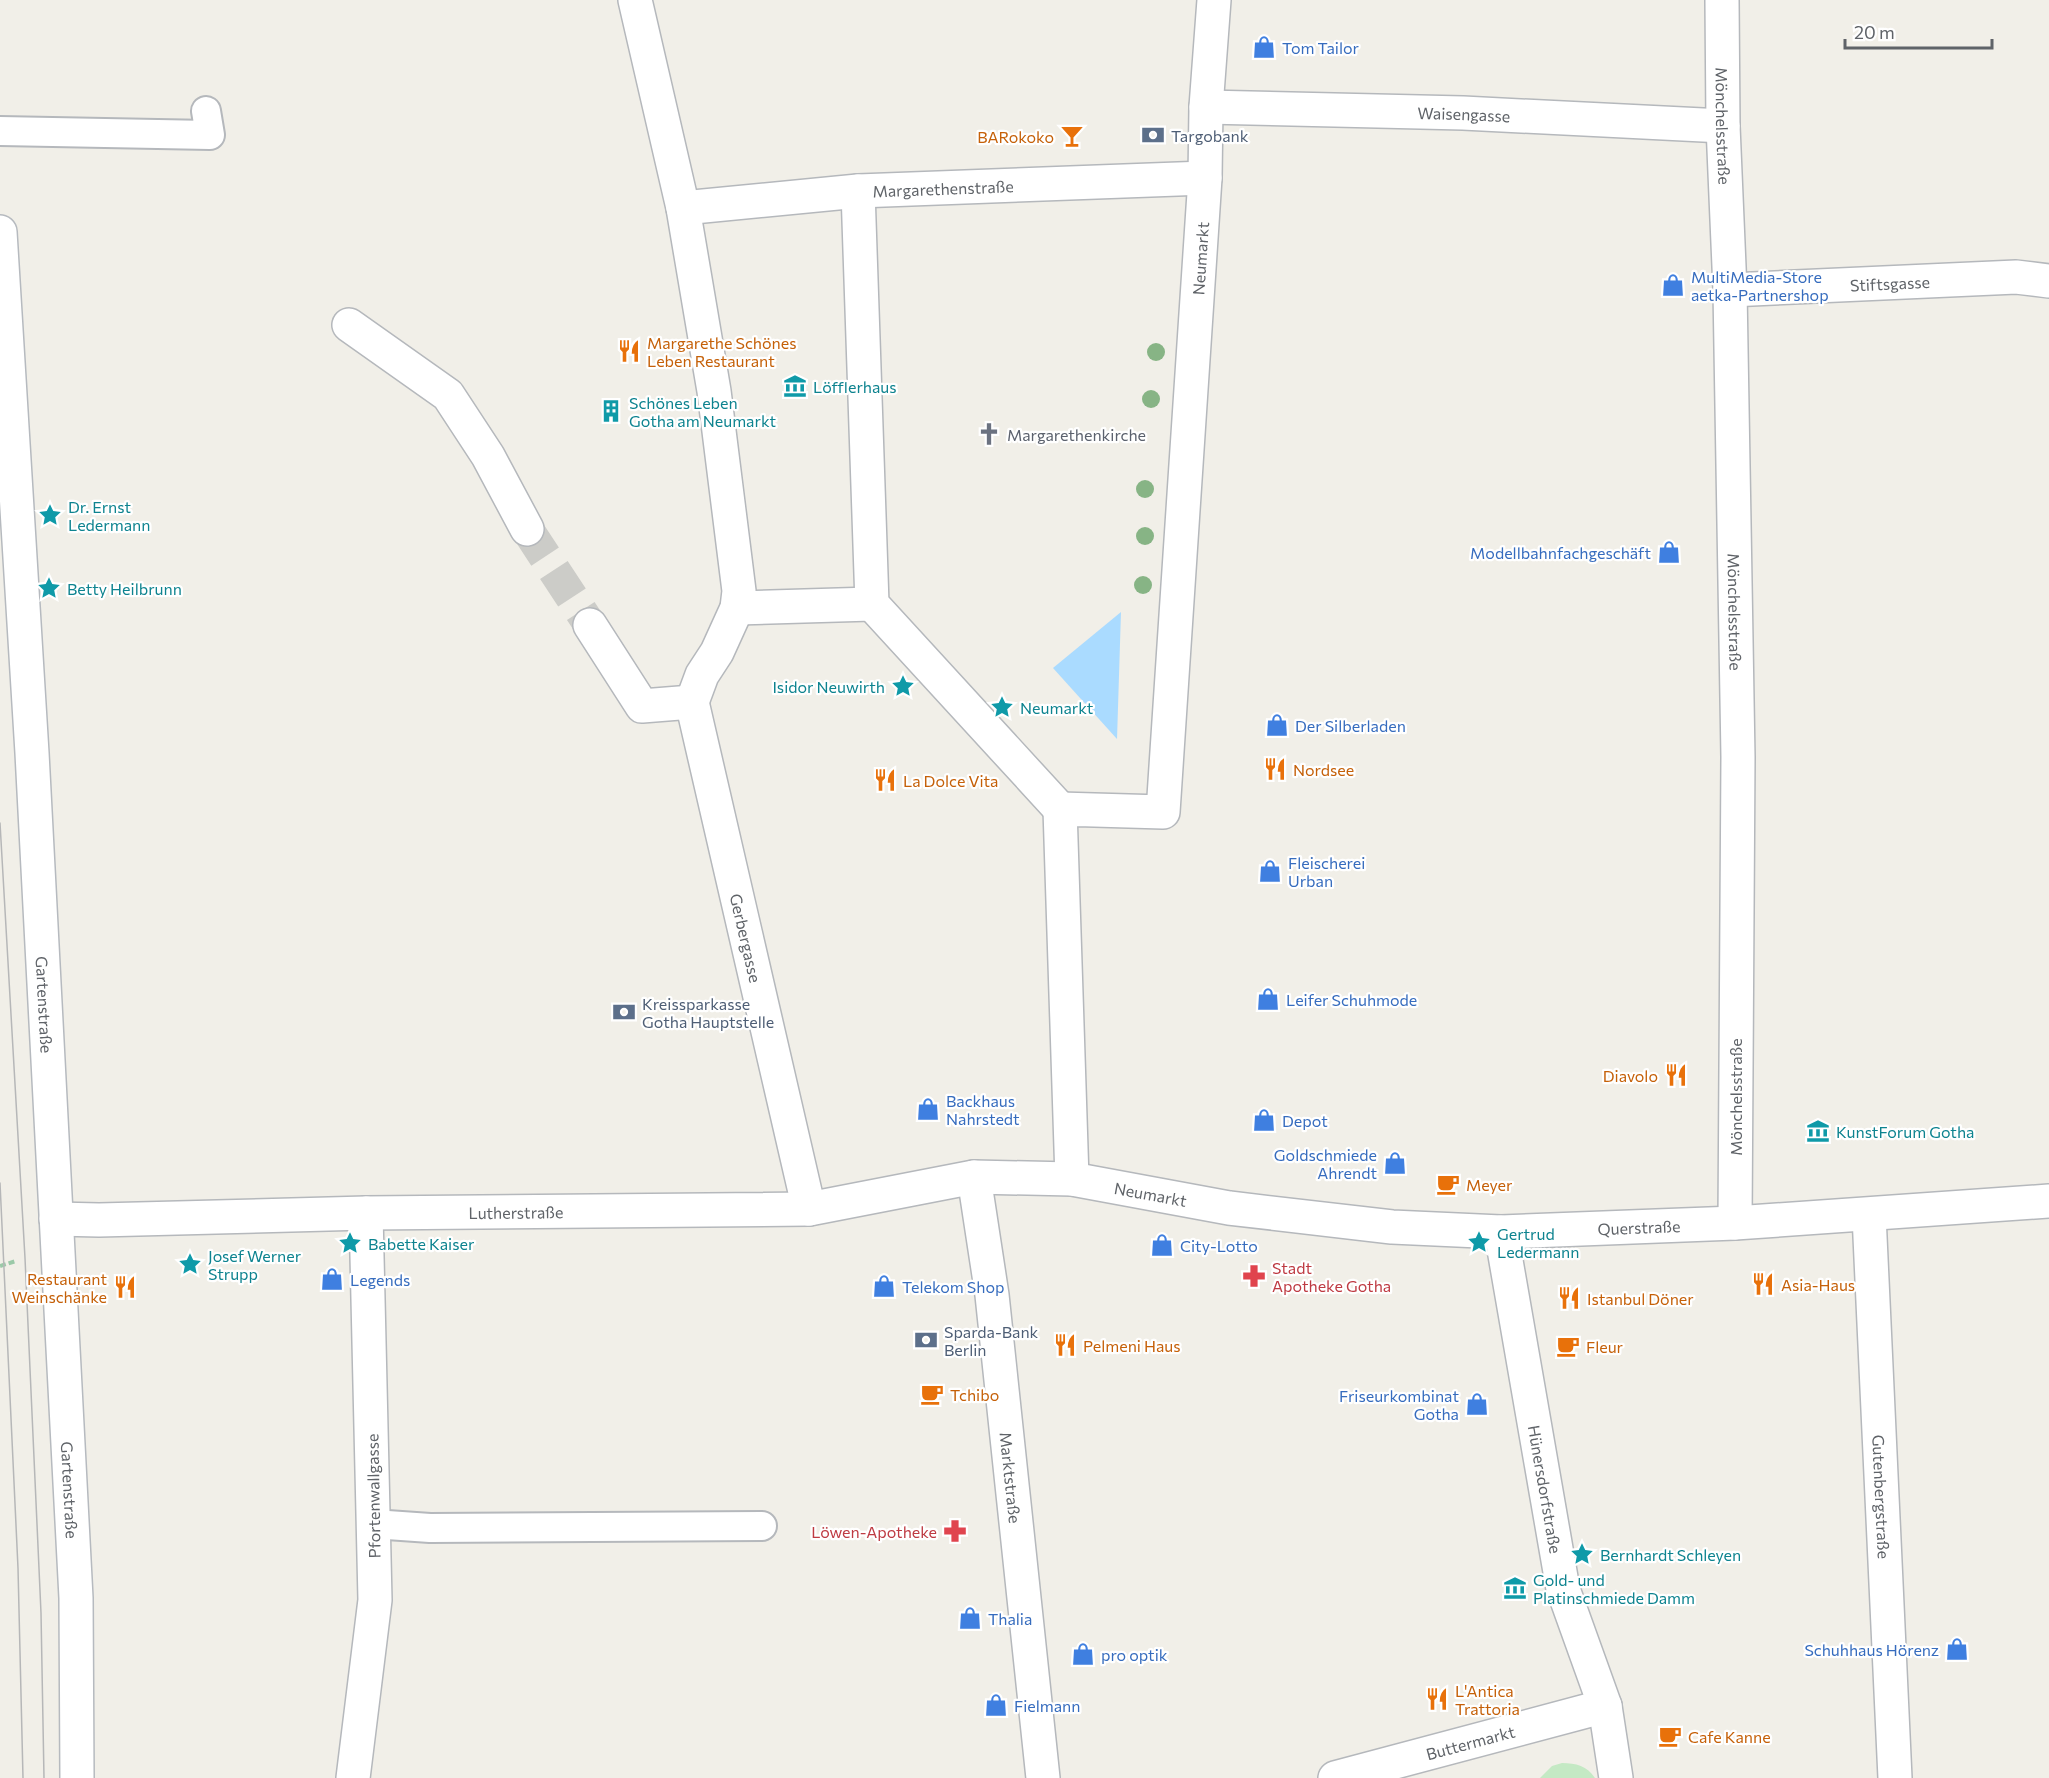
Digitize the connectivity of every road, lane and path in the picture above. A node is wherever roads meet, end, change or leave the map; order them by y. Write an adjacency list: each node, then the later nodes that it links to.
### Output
1 (635, 0): 10 (street)
2 (1214, 0): 4 (street)
3 (1722, 0): 6 (street, Mönchelsstraße)
4 (1206, 107): 6 (street, Waisengasse); 8 (street)
5 (206, 111): 7 (lane)
6 (1723, 126): 13 (street, Mönchelsstraße)
7 (0, 131)
8 (1205, 178): 9 (street, Margarethenstraße); 20 (street, Neumarkt)
9 (858, 191): 10 (street, Margarethenstraße); 16 (street)
10 (683, 208): 17 (street)
11 (0, 232): 28 (street, Gartenstraße)
12 (2049, 280): 13 (street, Stiftsgasse)
13 (1730, 290): 29 (street, Mönchelsstraße)
14 (349, 325): 15 (street)
15 (527, 529)
16 (872, 604): 17 (street); 20 (street)
17 (737, 608): 19 (street)
18 (590, 625): 19 (street)
19 (692, 702): 25 (street, Gerbergasse)
20 (1060, 809): 22 (street)
21 (974, 1176): 22 (street, Neumarkt); 25 (street, Lutherstraße); 37 (street, Marktstraße)
22 (1072, 1179): 24 (street, Neumarkt)
23 (2049, 1201): 27 (street, Querstraße)
24 (1229, 1208): 30 (street, Querstraße)
25 (809, 1209): 26 (street, Lutherstraße)
26 (366, 1213): 28 (street, Lutherstraße); 31 (street, Pfortenwallgasse)
27 (1869, 1215): 29 (street, Querstraße); 41 (street, Gutenbergstraße)
28 (56, 1220): 35 (street, Gartenstraße)
29 (1735, 1222): 30 (street, Querstraße)
30 (1501, 1232): 33 (street, Hünersdorfstraße)
31 (373, 1524): 32 (lane); 36 (street, Pfortenwallgasse)
32 (762, 1526)
33 (1605, 1706): 34 (street, Buttermarkt); 40 (street, Hünersdorfstraße)
34 (1451, 1747): 38 (street, Buttermarkt); 39 (street)
35 (77, 1778)
36 (352, 1778)
37 (1044, 1778)
38 (1335, 1778)
39 (1435, 1778)
40 (1616, 1778)
41 (1895, 1778)

